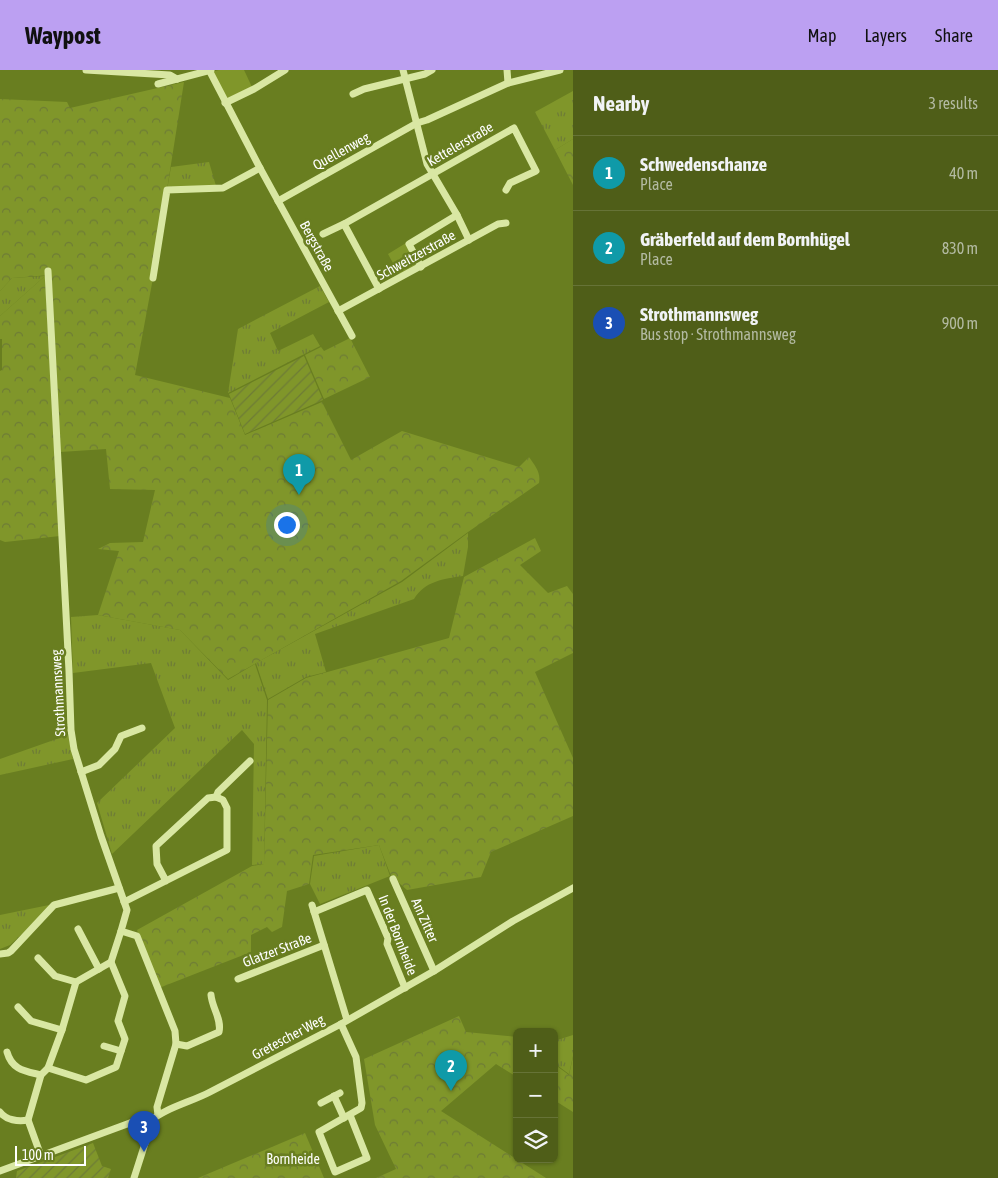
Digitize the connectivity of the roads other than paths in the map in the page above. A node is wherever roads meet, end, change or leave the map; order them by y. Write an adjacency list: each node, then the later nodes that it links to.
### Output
1 (86, 70): 8 (street)
2 (210, 70): 8 (street); 13 (street, Bergstraße)
3 (284, 70): 13 (street)
4 (403, 70): 9 (street)
5 (432, 70): 9 (street)
6 (508, 70): 10 (street)
7 (560, 70): 10 (street, Quellenweg)
8 (177, 79): 11 (street)
9 (406, 79): 12 (street); 14 (street)
10 (508, 83): 14 (street, Quellenweg)
11 (158, 84)
12 (353, 94)
13 (226, 103): 15 (street, Bergstraße)
14 (417, 123): 16 (street); 18 (street, Quellenweg)
15 (260, 168): 18 (street, Bergstraße); 26 (street)
16 (433, 173): 17 (street, Kettelerstraße); 19 (street); 21 (street, Kettelerstraße)
17 (506, 190)
18 (278, 201): 28 (street, Bergstraße)
19 (457, 216): 23 (street); 24 (street)
20 (506, 223): 23 (street, Schweitzerstraße)
21 (344, 224): 22 (street, Kettelerstraße); 27 (street)
22 (324, 234)
23 (469, 240): 24 (street, Schweitzerstraße)
24 (421, 267): 27 (street, Schweitzerstraße)
25 (48, 271): 32 (street, Strothmannsweg)
26 (153, 278)
27 (379, 289): 28 (street, Schweitzerstraße)
28 (338, 311): 29 (street, Bergstraße)
29 (352, 336)
30 (142, 728): 32 (street)
31 (250, 761): 33 (street)
32 (81, 772): 36 (street, Strothmannsweg)
33 (216, 797): 35 (street); 35 (street)
34 (394, 879): 46 (street, Am Zitter)
35 (166, 881): 38 (street)
36 (119, 888): 38 (street, Strothmannsweg); 42 (street)
37 (573, 888): 46 (street, Gretescher Weg)
38 (124, 902): 40 (street, Strothmannsweg)
39 (78, 929): 45 (street)
40 (121, 930): 44 (street, Strothmannsweg); 54 (street)
41 (324, 945): 47 (street, Glatzer Straße); 49 (street, In der Bornheide); 52 (street, In der Bornheide)
42 (0, 954)
43 (38, 958): 48 (street)
44 (111, 962): 45 (street); 56 (street)
45 (99, 969): 48 (street)
46 (434, 971): 49 (street, Gretescher Weg)
47 (238, 979)
48 (76, 982): 53 (street)
49 (405, 988): 52 (street, Gretescher Weg)
50 (211, 995): 54 (street)
51 (18, 1007): 53 (street)
52 (344, 1022): 62 (street, Gretescher Weg); 63 (street, In der Bornheide)
53 (62, 1030): 58 (street)
54 (176, 1044): 62 (street)
55 (104, 1046): 56 (street)
56 (121, 1051): 58 (street)
57 (7, 1052): 59 (street)
58 (48, 1068): 59 (street)
59 (41, 1076): 64 (street)
60 (321, 1103): 63 (street)
61 (0, 1112): 64 (street)
62 (158, 1115): 65 (street, Gretescher Weg)
63 (347, 1116): 63 (street)
64 (28, 1120): 66 (street)
65 (149, 1122): 66 (street); 68 (street)
66 (41, 1156): 67 (street)
67 (0, 1171)
68 (134, 1178)

